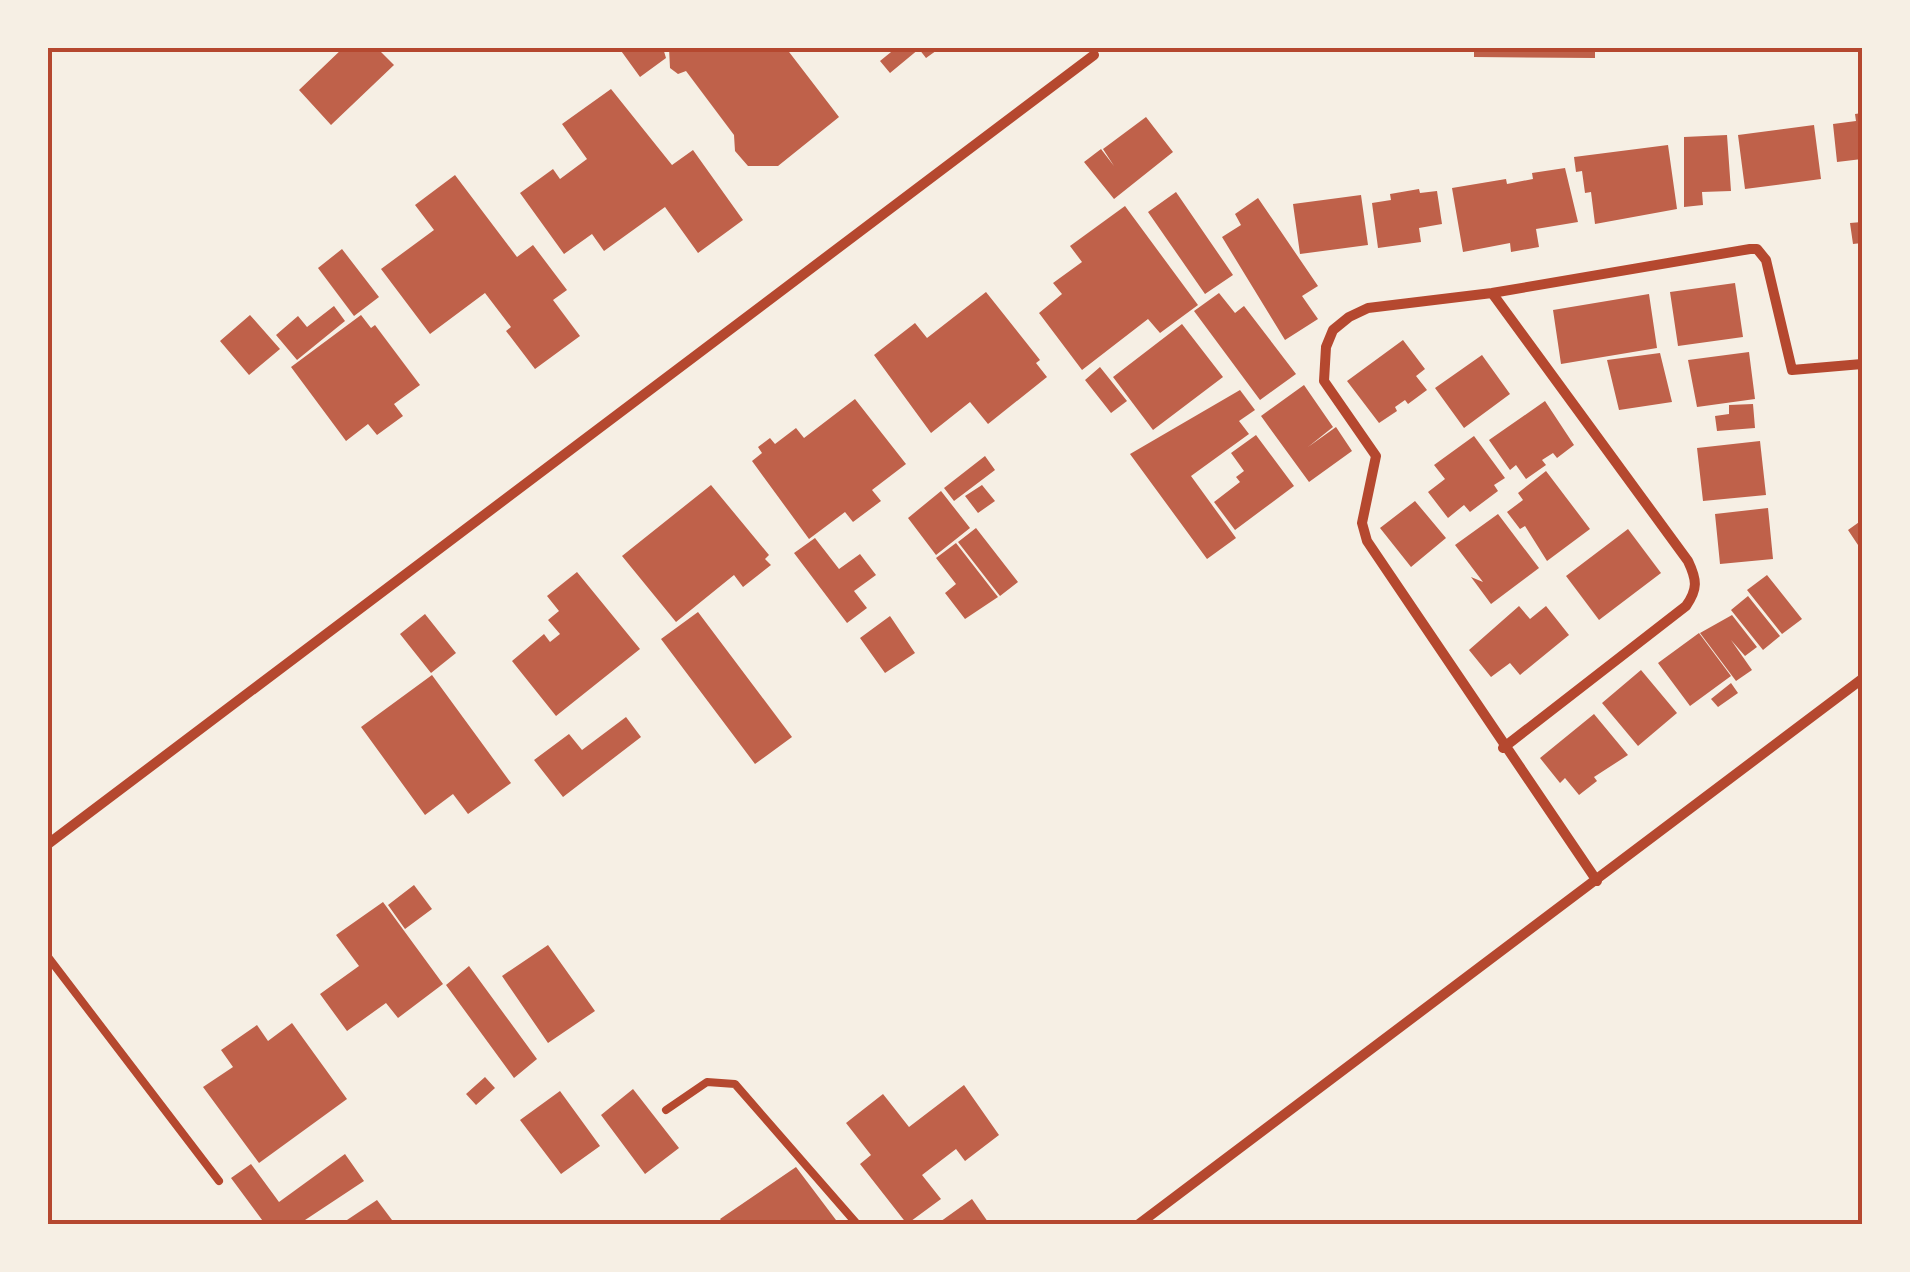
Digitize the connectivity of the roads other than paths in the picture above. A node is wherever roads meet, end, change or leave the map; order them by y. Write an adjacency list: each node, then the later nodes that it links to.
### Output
1 (1094, 55): 6 (street)
2 (1492, 292): 3 (street); 5 (street); 5 (street)
3 (1862, 364)
4 (1862, 679): 7 (street)
5 (1503, 748): 7 (street)
6 (48, 844)
7 (1597, 881): 12 (street)
8 (48, 957): 10 (lane)
9 (666, 1110): 11 (lane)
10 (220, 1180)
11 (857, 1224)
12 (1139, 1224)

